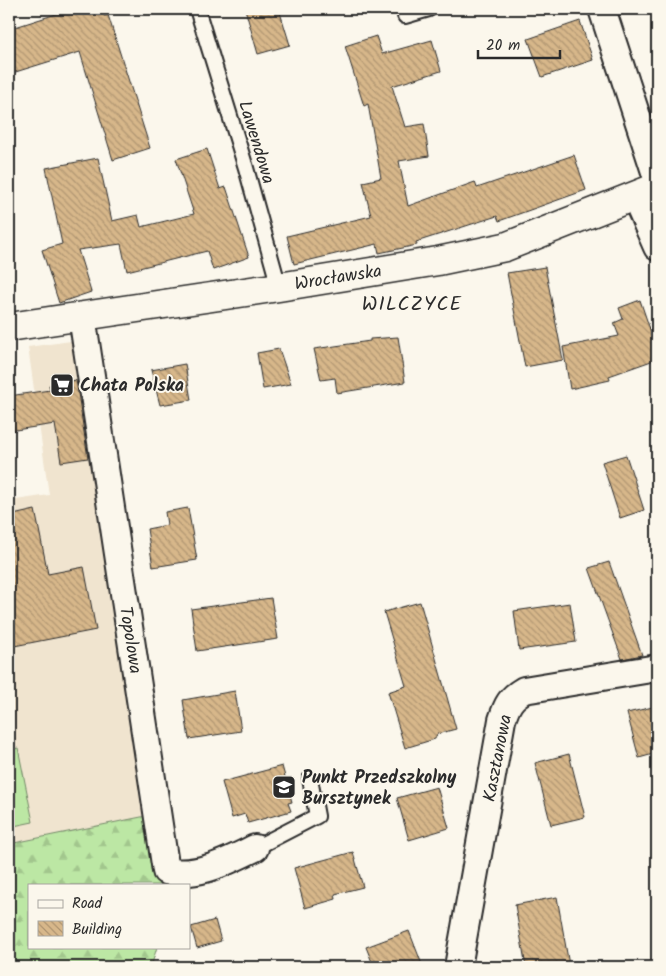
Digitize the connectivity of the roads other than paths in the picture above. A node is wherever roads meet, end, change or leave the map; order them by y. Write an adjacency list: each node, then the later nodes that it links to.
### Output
1 (197, 9): 8 (lane, Lawendowa)
2 (428, 9): 4 (lane)
3 (602, 9): 5 (street)
4 (404, 16)
5 (657, 178)
6 (646, 192): 7 (street); 8 (street, Wrocławska)
7 (657, 247)
8 (279, 286): 9 (street, Wrocławska)
9 (82, 316): 10 (street, Wrocławska); 13 (street, Topolowa)
10 (9, 327)
11 (657, 668): 14 (street, Kasztanowa)
12 (310, 779): 13 (lane)
13 (255, 848)
14 (458, 967)

